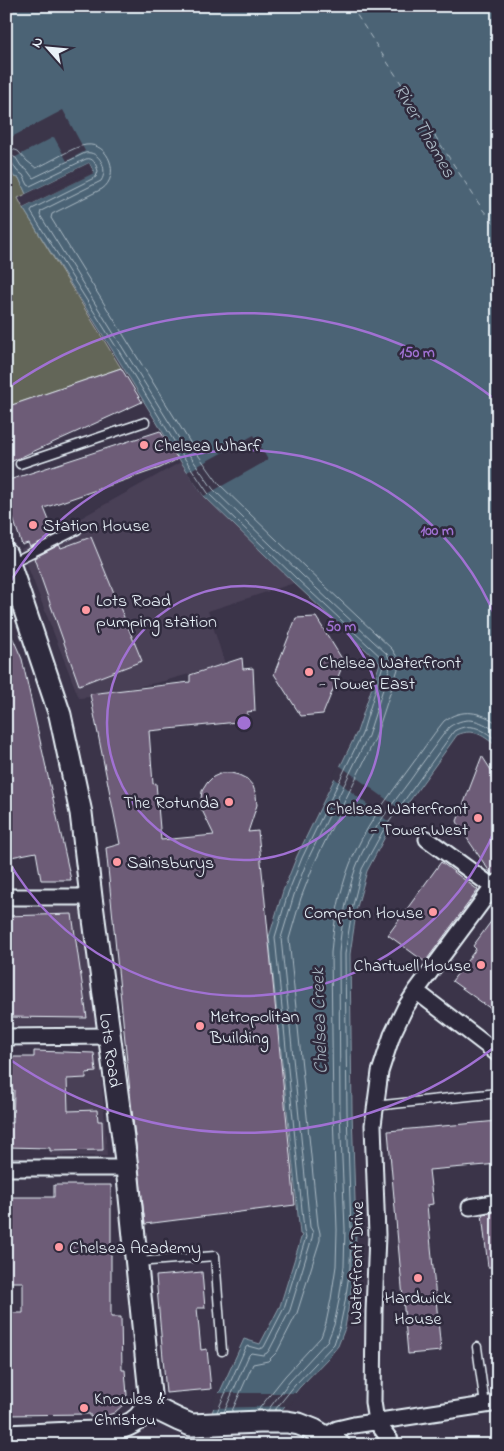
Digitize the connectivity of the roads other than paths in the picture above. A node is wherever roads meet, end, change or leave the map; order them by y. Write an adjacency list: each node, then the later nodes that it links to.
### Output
1 (145, 422): 2 (lane)
2 (20, 464)
3 (77, 530): 4 (lane)
4 (7, 559): 8 (street, Lots Road)
5 (427, 839): 6 (street, Waterfront Drive)
6 (495, 885): 9 (street, Waterfront Drive)
7 (6, 897): 8 (street)
8 (91, 897): 10 (street, Lots Road)
9 (416, 991): 12 (street); 14 (street, Waterfront Drive)
10 (109, 1036): 11 (street); 16 (street, Lots Road)
11 (6, 1037)
12 (498, 1054)
13 (498, 1093): 14 (lane)
14 (374, 1106): 24 (street, Waterfront Drive)
15 (6, 1168): 16 (street)
16 (127, 1168): 19 (street, Lots Road)
17 (498, 1202): 18 (street)
18 (470, 1207)
19 (136, 1262): 21 (lane); 22 (street, Lots Road)
20 (477, 1347): 23 (lane)
21 (222, 1351)
22 (148, 1404): 25 (street); 26 (street)
23 (491, 1404): 24 (street)
24 (376, 1421): 26 (street); 27 (street)
25 (6, 1436)
26 (332, 1440)
27 (390, 1445)

